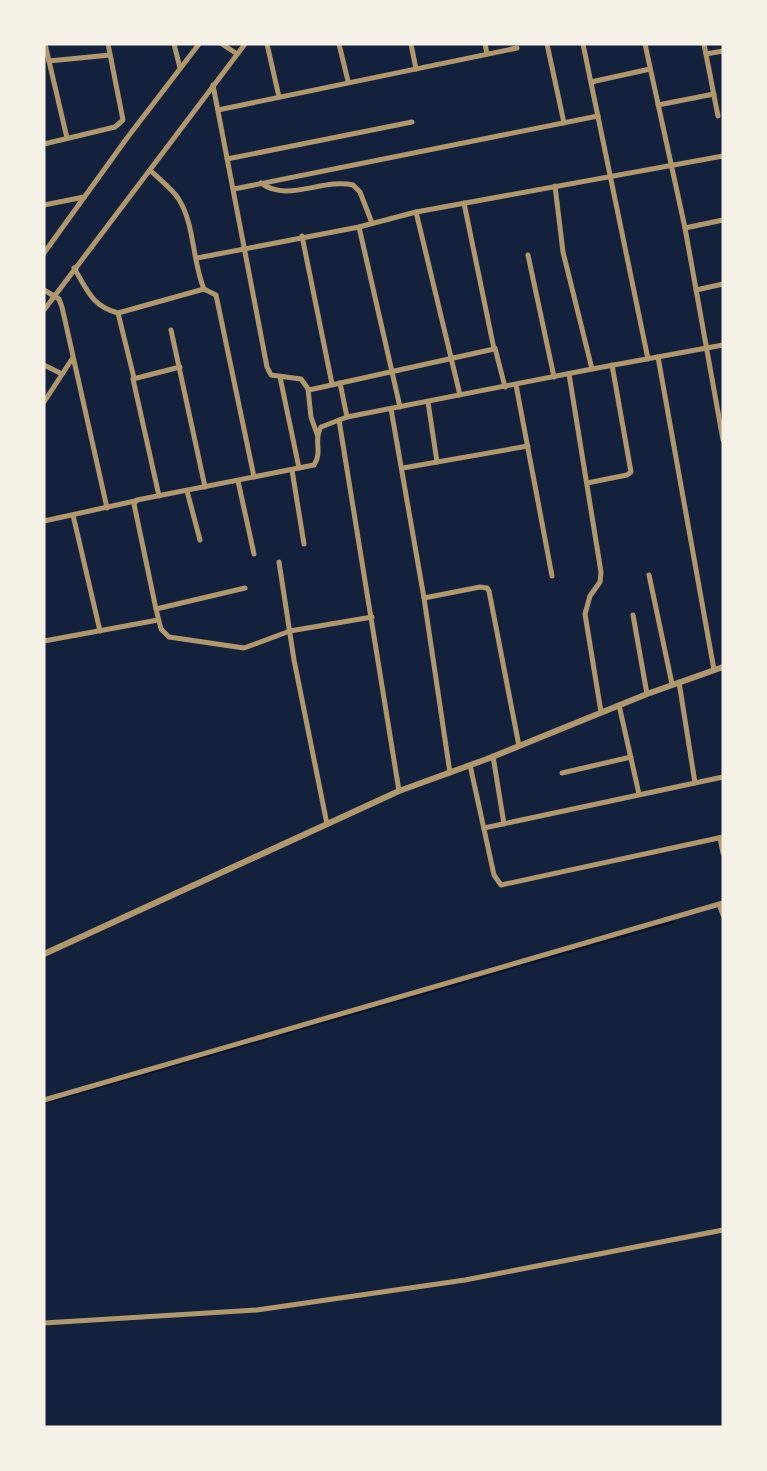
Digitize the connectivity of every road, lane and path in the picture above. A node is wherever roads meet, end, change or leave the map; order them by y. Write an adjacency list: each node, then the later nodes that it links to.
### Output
1 (45, 44): 22 (street)
2 (108, 44): 21 (street)
3 (174, 44): 23 (street)
4 (198, 44): 23 (street)
5 (222, 44): 18 (street)
6 (245, 44): 18 (street)
7 (267, 44): 30 (street)
8 (339, 44): 26 (street)
9 (411, 44): 24 (street)
10 (485, 44): 19 (street)
11 (547, 44): 36 (street)
12 (583, 44): 27 (street)
13 (655, 44): 15 (street)
14 (704, 44): 20 (street)
15 (645, 45): 25 (street)
16 (517, 48): 19 (street)
17 (723, 51): 20 (street)
18 (237, 54): 28 (street)
19 (487, 54): 24 (street)
20 (706, 54): 29 (street)
21 (110, 55): 22 (street); 37 (street)
22 (49, 61): 37 (street)
23 (180, 68): 47 (street)
24 (416, 69): 26 (street)
25 (650, 69): 27 (street); 31 (street)
26 (348, 81): 30 (street)
27 (591, 82): 33 (street)
28 (213, 85): 32 (street); 42 (street)
29 (714, 94): 31 (street); 34 (street)
30 (279, 97): 32 (street)
31 (658, 105): 41 (street)
32 (218, 110): 40 (street)
33 (598, 116): 36 (street); 43 (street)
34 (718, 116)
35 (412, 122): 40 (street)
36 (564, 123): 44 (street)
37 (67, 138): 38 (street)
38 (44, 144)
39 (723, 156): 41 (street)
40 (227, 159): 46 (street)
41 (671, 166): 43 (street); 54 (street)
42 (150, 170): 59 (street); 60 (street)
43 (611, 176): 45 (street); 75 (street)
44 (261, 183): 46 (street); 52 (street)
45 (555, 186): 48 (street); 79 (street)
46 (234, 189): 56 (street)
47 (84, 197): 49 (street); 57 (street)
48 (464, 203): 50 (street); 70 (street)
49 (44, 205)
50 (416, 212): 52 (street); 73 (street)
51 (723, 220): 54 (street)
52 (372, 223): 53 (street)
53 (359, 227): 55 (street); 80 (street)
54 (685, 228): 64 (street)
55 (302, 236): 56 (street); 87 (street)
56 (244, 249): 59 (street); 83 (street)
57 (44, 253)
58 (528, 255): 84 (street)
59 (197, 258): 63 (street)
60 (74, 268): 65 (street); 67 (street)
61 (723, 284): 64 (street)
62 (44, 289): 65 (street)
63 (204, 289): 67 (street); 104 (street)
64 (696, 290): 71 (street)
65 (54, 296): 66 (street); 74 (street)
66 (44, 310)
67 (118, 313): 85 (street)
68 (171, 330): 78 (street)
69 (723, 345): 71 (street)
70 (495, 348): 73 (street); 89 (street)
71 (707, 349): 72 (street); 99 (street)
72 (658, 357): 75 (street); 130 (street)
73 (452, 358): 80 (street); 91 (street)
74 (72, 359): 81 (street); 111 (street)
75 (648, 359): 77 (street)
76 (44, 365): 81 (street)
77 (612, 365): 79 (street); 106 (street)
78 (180, 367): 85 (street); 107 (street)
79 (592, 369): 82 (street)
80 (391, 372): 86 (street); 94 (street)
81 (62, 374): 92 (street)
82 (569, 374): 84 (street); 106 (street)
83 (280, 377): 90 (street); 103 (street)
84 (554, 377): 88 (street)
85 (134, 378): 109 (street)
86 (340, 383): 87 (street); 96 (street)
87 (332, 384): 90 (street)
88 (516, 385): 89 (street); 100 (street)
89 (505, 387): 91 (street)
90 (308, 390): 98 (street)
91 (460, 395): 93 (street)
92 (44, 402)
93 (428, 402): 94 (street); 101 (street)
94 (400, 407): 95 (street)
95 (391, 409): 96 (street); 102 (street)
96 (346, 417): 97 (street)
97 (340, 420): 98 (street); 124 (street)
98 (317, 434): 103 (street)
99 (723, 440)
100 (528, 446): 101 (street); 119 (street)
101 (437, 462): 102 (street)
102 (402, 468): 121 (street)
103 (295, 469): 104 (street); 115 (street)
104 (254, 477): 105 (street)
105 (238, 481): 107 (street); 116 (street)
106 (587, 483): 134 (street)
107 (205, 487): 108 (street)
108 (187, 491): 109 (street); 114 (street)
109 (159, 496): 110 (street)
110 (135, 501): 111 (street); 122 (street)
111 (107, 508): 112 (street)
112 (73, 515): 113 (street); 126 (street)
113 (44, 521)
114 (200, 540)
115 (304, 544)
116 (254, 554)
117 (279, 562): 127 (street)
118 (649, 575): 131 (street)
119 (552, 576)
120 (245, 588): 122 (street)
121 (424, 598): 135 (street); 139 (street)
122 (156, 609): 125 (street)
123 (633, 615): 132 (street)
124 (372, 617): 127 (street); 143 (street)
125 (158, 620): 126 (street); 127 (street)
126 (100, 631): 128 (street)
127 (290, 631): 145 (street)
128 (44, 641)
129 (723, 667): 130 (street)
130 (714, 670): 131 (street)
131 (675, 683): 132 (street); 142 (street)
132 (647, 694): 133 (street)
133 (619, 705): 134 (street); 137 (street)
134 (601, 712): 135 (street)
135 (519, 746): 136 (street)
136 (493, 756): 138 (street); 146 (street)
137 (631, 758): 140 (street); 144 (street)
138 (470, 765): 139 (street); 147 (street)
139 (450, 773): 143 (street)
140 (562, 773)
141 (723, 777): 142 (street)
142 (695, 783): 144 (street)
143 (400, 792): 145 (street)
144 (639, 794): 146 (street)
145 (327, 824): 151 (street)
146 (504, 824): 147 (street)
147 (484, 828): 148 (street)
148 (721, 838): 149 (street)
149 (723, 853)
150 (722, 909): 152 (street)
151 (44, 954)
152 (44, 1100)
153 (723, 1230): 154 (street)
154 (44, 1323)

